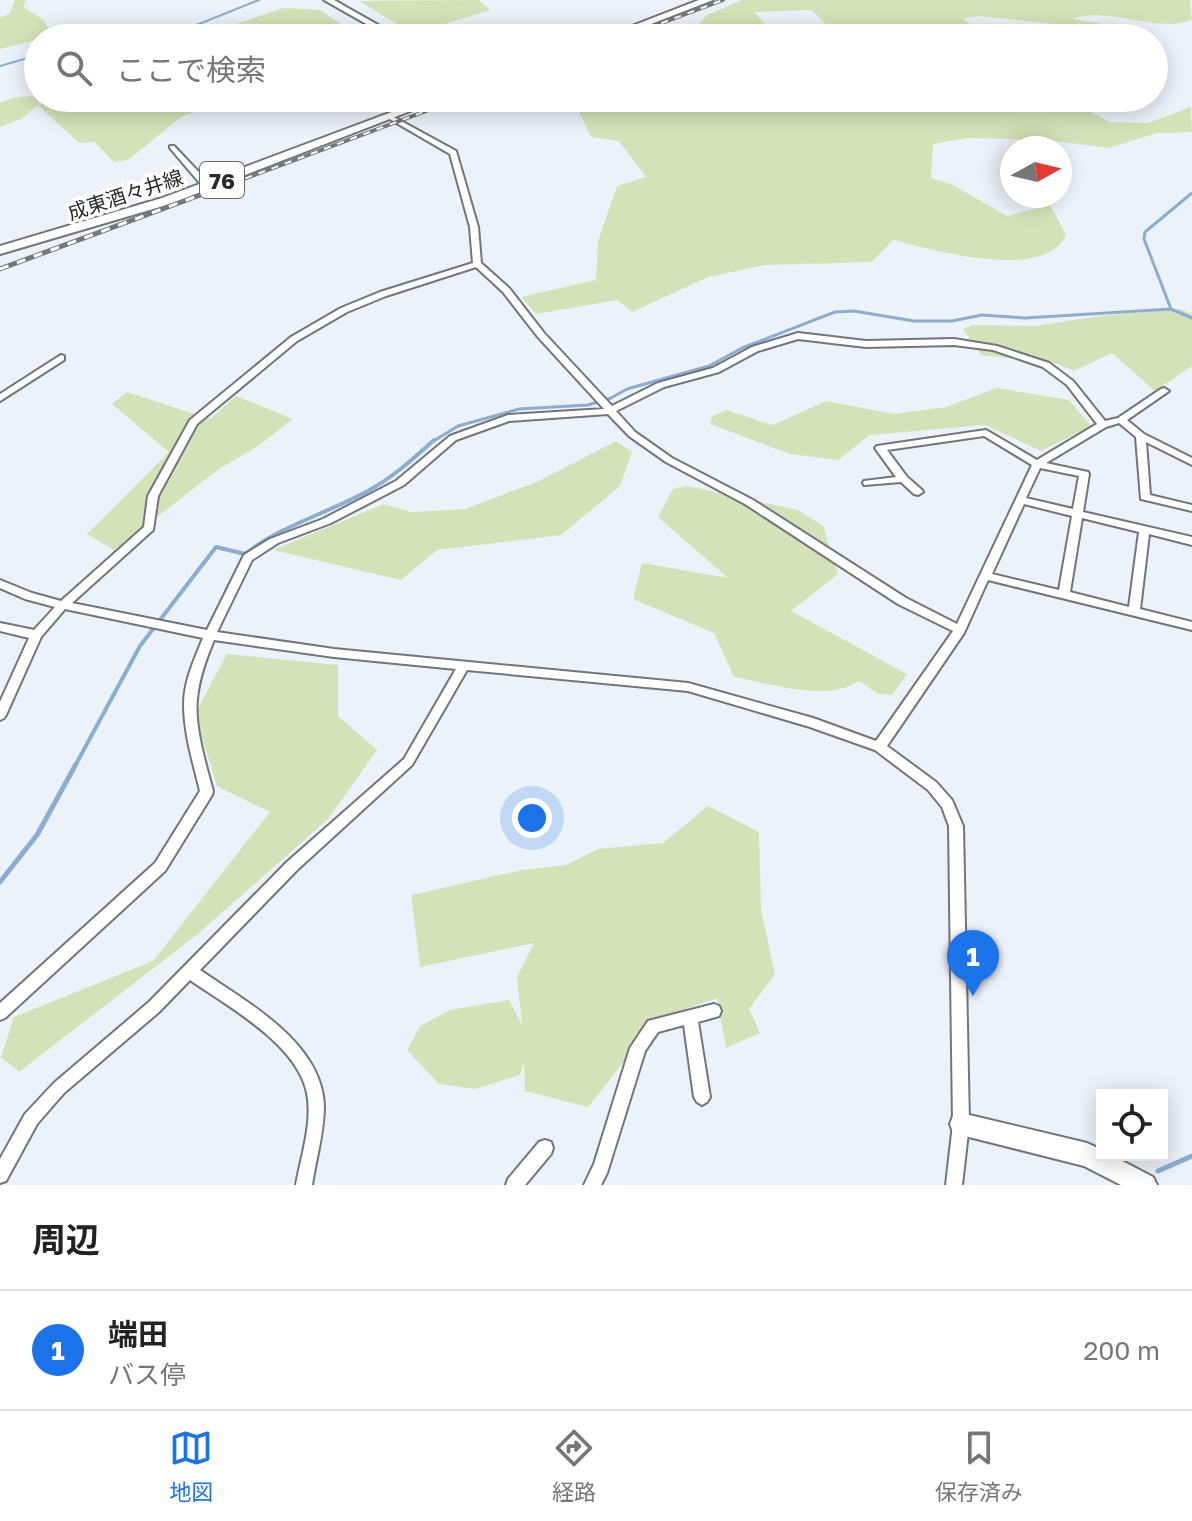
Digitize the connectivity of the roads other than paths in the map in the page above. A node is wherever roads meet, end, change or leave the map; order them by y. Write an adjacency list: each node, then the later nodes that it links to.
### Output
1 (328, 0): 3 (street)
2 (708, 0): 4 (main road)
3 (372, 24)
4 (644, 24)
5 (403, 112): 6 (main road, 成東酒々井線 / 76)
6 (390, 117): 8 (main road, 成東酒々井線 / 76); 10 (street)
7 (172, 147): 8 (street)
8 (207, 186): 9 (main road, 成東酒々井線 / 76)
9 (0, 250)
10 (477, 264): 14 (street); 31 (street)
11 (61, 358): 13 (street)
12 (1164, 391): 15 (street)
13 (0, 398)
14 (610, 411): 16 (street); 35 (street); 37 (street)
15 (1121, 420): 16 (street); 17 (street)
16 (1103, 425): 18 (street)
17 (1141, 436): 19 (street); 24 (street)
18 (1037, 464): 20 (street); 23 (street); 25 (street)
19 (1191, 465)
20 (903, 479): 21 (street); 22 (street)
21 (868, 483)
22 (918, 492)
23 (1020, 500): 25 (street); 28 (street)
24 (1192, 508)
25 (1078, 515): 26 (street); 30 (street)
26 (1144, 531): 27 (street); 32 (street)
27 (1192, 541)
28 (986, 576): 30 (street); 35 (street)
29 (0, 584): 31 (street)
30 (1064, 593): 32 (street)
31 (63, 605): 36 (street); 37 (street)
32 (1134, 610): 33 (street)
33 (1192, 626)
34 (0, 627): 36 (street)
35 (960, 630): 40 (street)
36 (36, 635): 39 (street)
37 (210, 635): 38 (street); 43 (street)
38 (463, 667): 40 (street); 41 (street)
39 (0, 715)
40 (879, 747): 46 (street)
41 (191, 972): 48 (street); 49 (street)
42 (714, 1011): 44 (street)
43 (0, 1013)
44 (690, 1017): 45 (street); 51 (street)
45 (702, 1097)
46 (961, 1124): 52 (street); 53 (street)
47 (545, 1148): 50 (street)
48 (0, 1175)
49 (304, 1185)
50 (514, 1185)
51 (592, 1185)
52 (954, 1185)
53 (1145, 1185)

